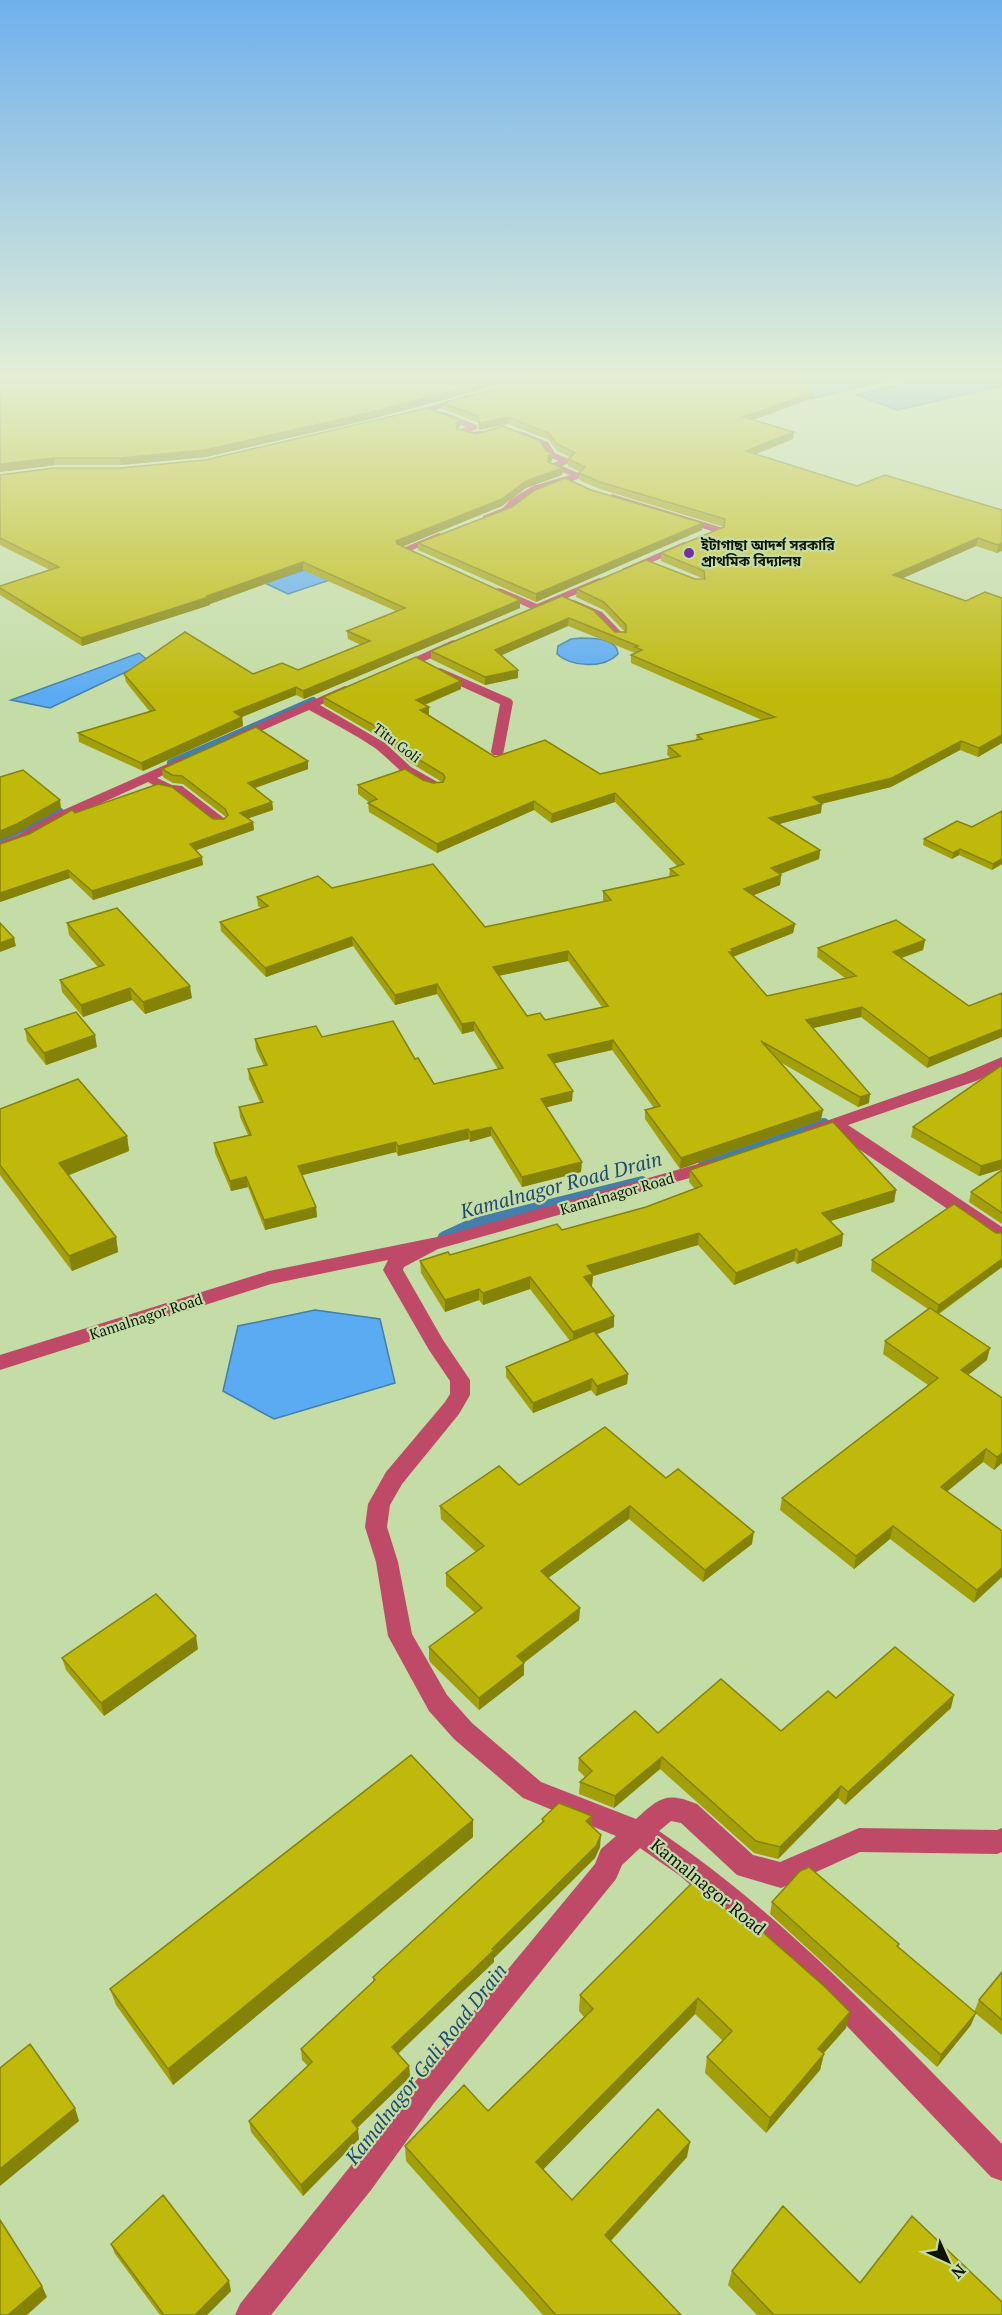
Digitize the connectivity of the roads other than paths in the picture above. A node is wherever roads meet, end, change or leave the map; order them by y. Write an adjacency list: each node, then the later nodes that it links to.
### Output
1 (559, 481): 5 (street)
2 (571, 481): 3 (street)
3 (577, 486)
4 (605, 495): 9 (street)
5 (475, 523)
6 (447, 533): 7 (street)
7 (424, 558)
8 (491, 588): 10 (street)
9 (562, 597): 10 (street); 13 (street)
10 (536, 608): 11 (street)
11 (518, 616)
12 (469, 637): 14 (street)
13 (620, 637)
14 (417, 659): 15 (street); 19 (street)
15 (386, 673)
16 (353, 687): 17 (street)
17 (310, 705): 18 (street); 22 (street, Titu Goli)
18 (223, 743)
19 (498, 752)
20 (190, 758): 21 (street)
21 (147, 777): 23 (street); 24 (street)
22 (436, 787)
23 (220, 822)
24 (0, 846)
25 (1002, 1062): 26 (street)
26 (834, 1124): 27 (street); 29 (street)
27 (790, 1139)
28 (734, 1158): 30 (street, Kamalnagor Road)
29 (1002, 1236)
30 (433, 1244): 31 (street, Kamalnagor Road); 32 (street, Kamalnagor Road)
31 (0, 1363)
32 (638, 1832): 33 (street); 34 (street, Kamalnagor Road); 35 (street)
33 (1002, 1840)
34 (1002, 2166)
35 (250, 2315)

